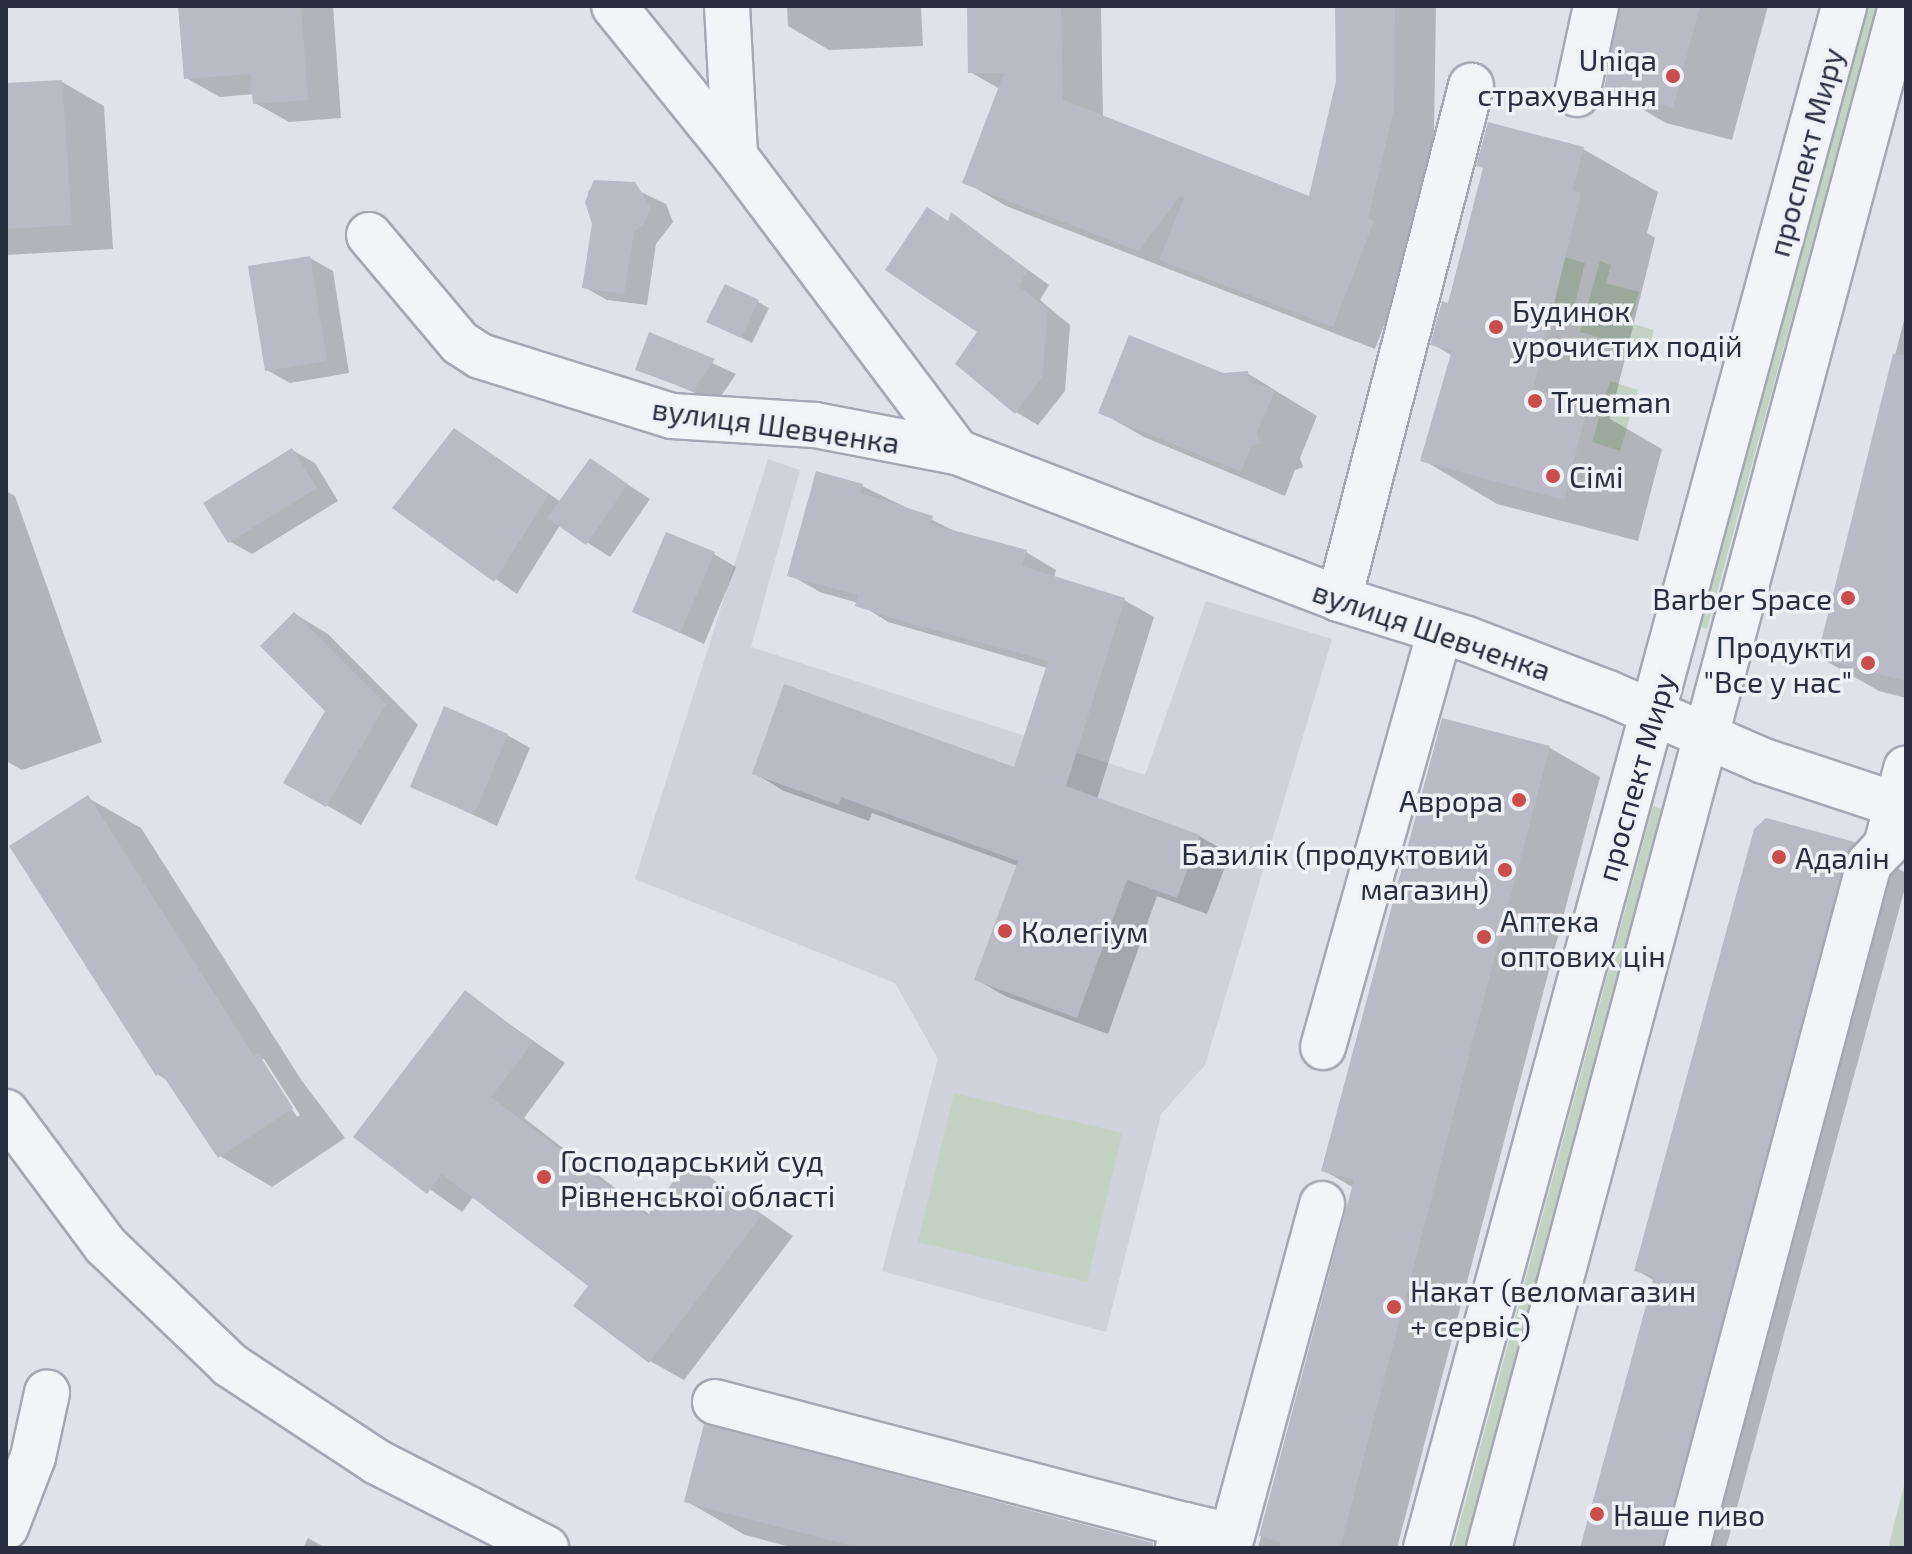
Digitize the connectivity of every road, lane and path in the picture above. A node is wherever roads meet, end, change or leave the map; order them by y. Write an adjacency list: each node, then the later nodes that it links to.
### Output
1 (614, 6): 8 (street, вулиця Шевченка)
2 (727, 6): 8 (street)
3 (1596, 6): 7 (street)
4 (1844, 6): 13 (street, проспект Миру)
5 (1901, 6): 14 (street, проспект Миру)
6 (1471, 86): 11 (street)
7 (1577, 94)
8 (735, 156): 10 (street, вулиця Шевченка)
9 (369, 235): 10 (street, вулиця Шевченка)
10 (957, 452): 11 (street, вулиця Шевченка)
11 (1339, 599): 12 (street, вулиця Шевченка)
12 (1440, 631): 13 (street, вулиця Шевченка); 16 (street)
13 (1653, 712): 14 (street, вулиця Шевченка); 24 (street, проспект Миру)
14 (1707, 737): 15 (street, вулиця Шевченка); 25 (street, проспект Миру)
15 (1903, 794): 26 (street)
16 (1323, 1047)
17 (6, 1112): 23 (street)
18 (1322, 1204): 22 (street)
19 (47, 1393): 21 (street)
20 (715, 1402): 22 (street)
21 (6, 1527)
22 (1182, 1537)
23 (546, 1548)
24 (1426, 1548)
25 (1489, 1548)
26 (1687, 1548)

